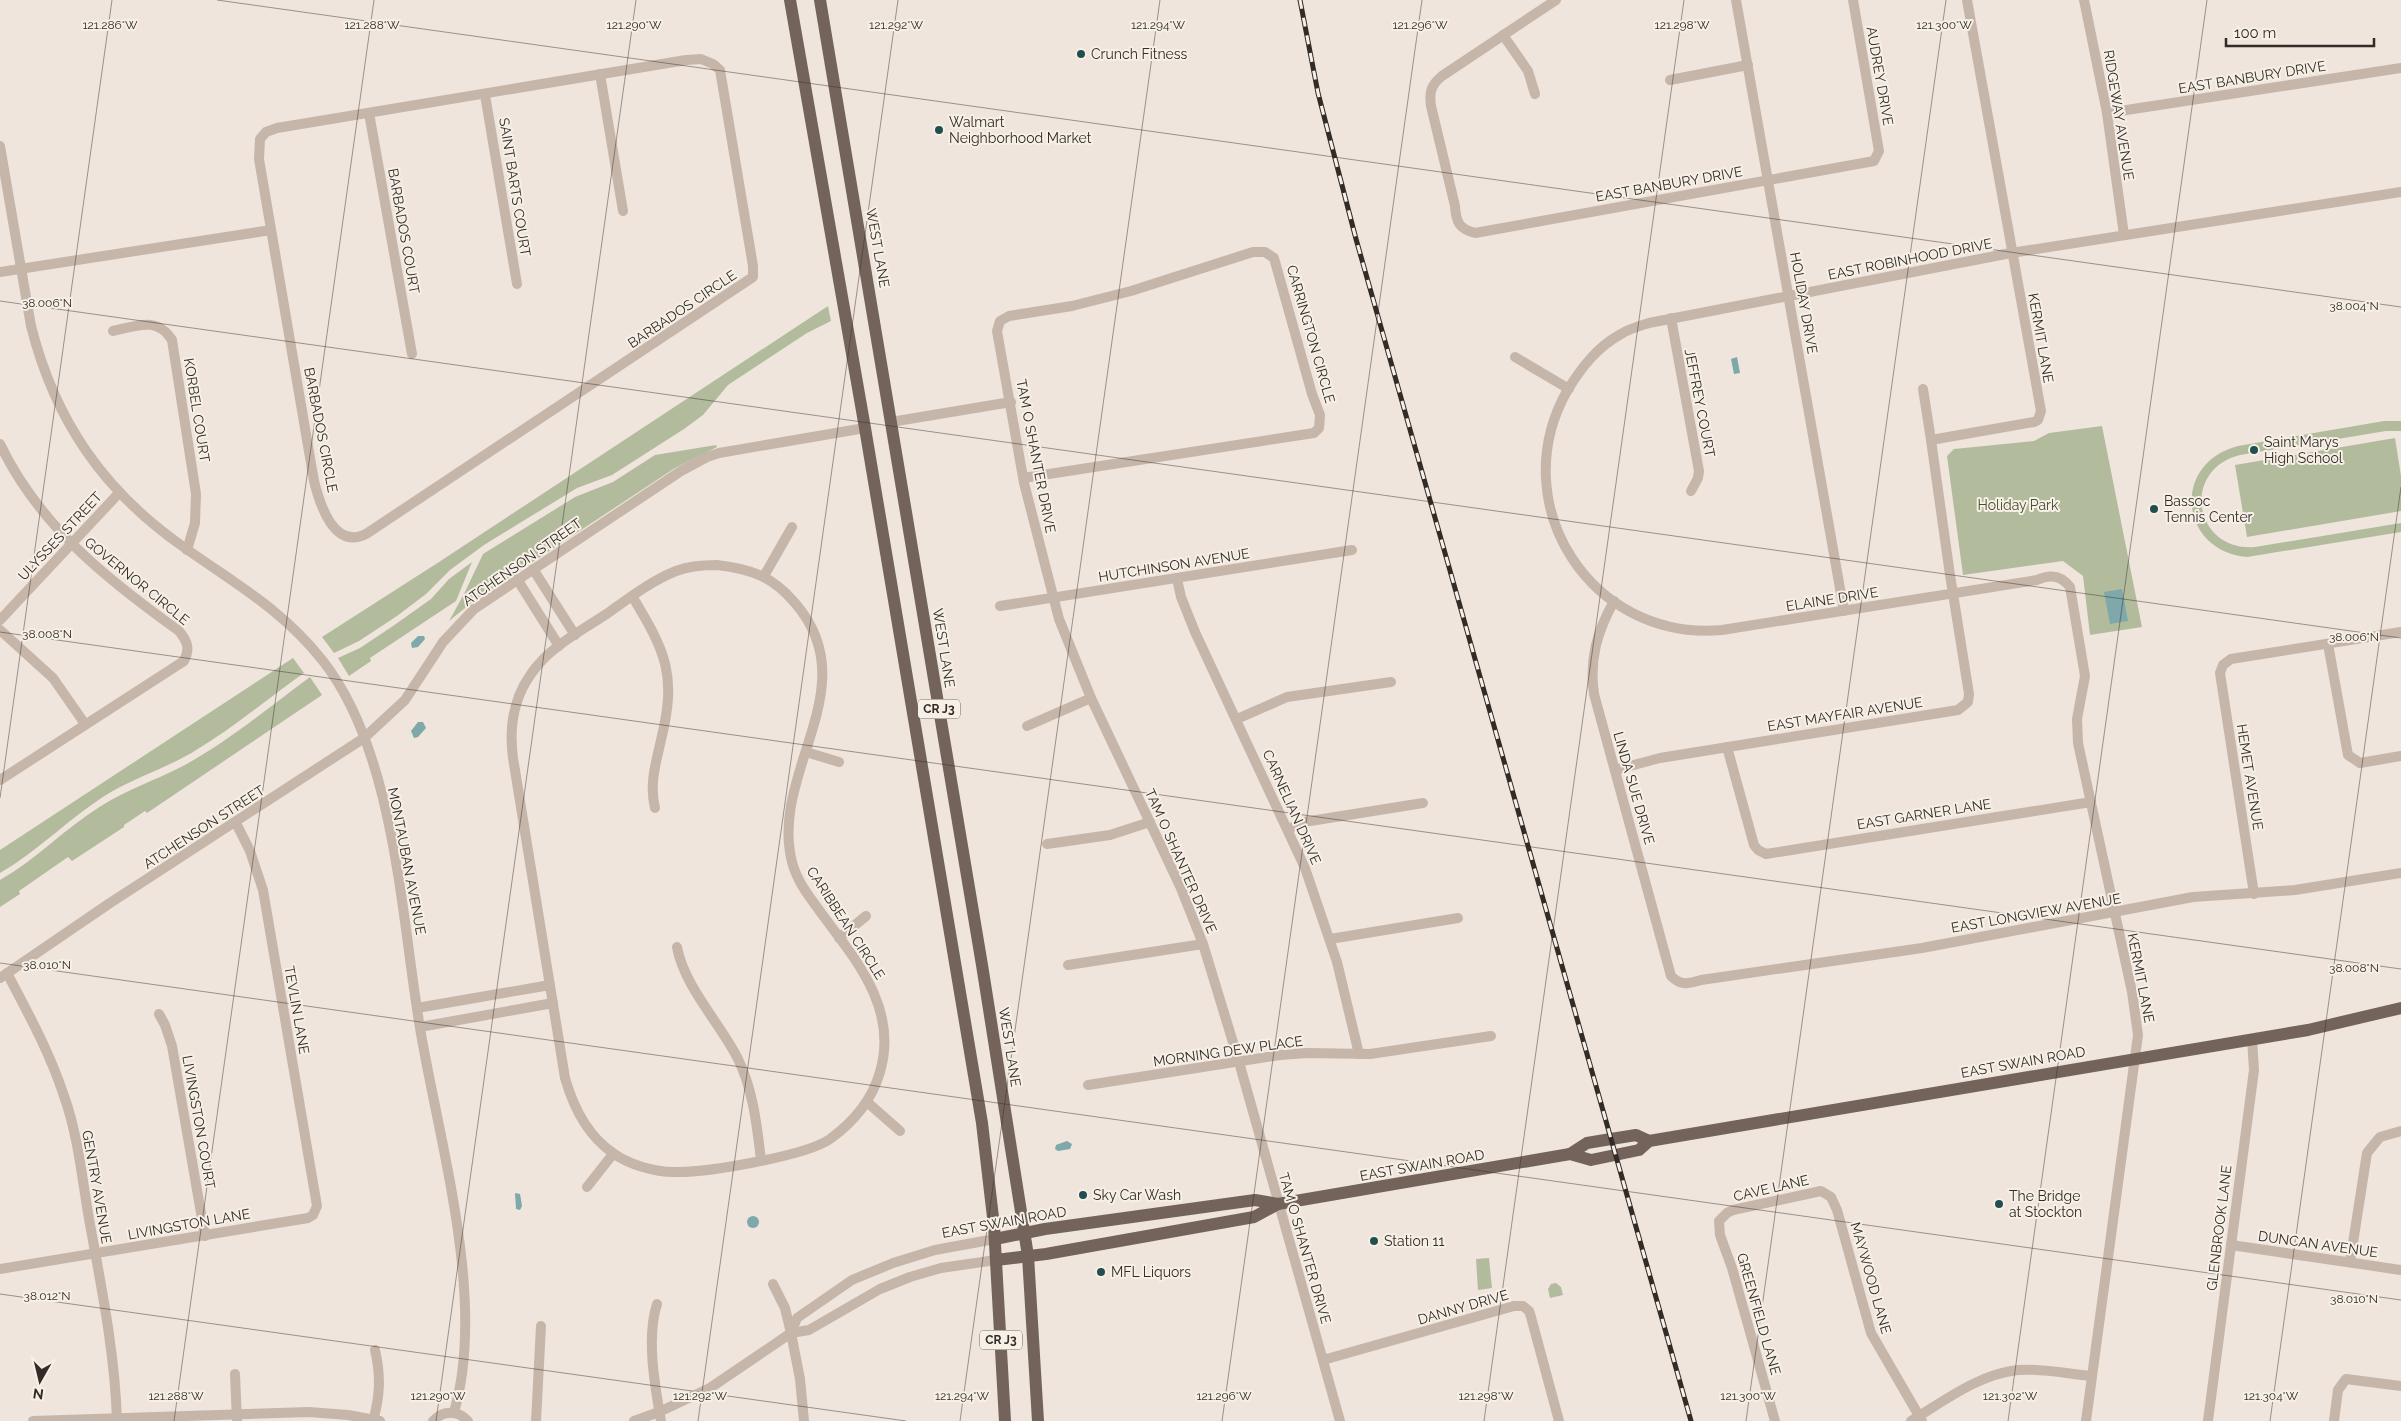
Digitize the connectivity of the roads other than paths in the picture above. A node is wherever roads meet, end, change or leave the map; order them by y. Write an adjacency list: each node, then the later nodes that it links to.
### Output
1 (790, 0): 38 (main road, CR J3)
2 (820, 0): 37 (main road, WEST LANE / CR J3)
3 (1556, 0): 8 (street)
4 (1736, 0): 9 (street, HOLIDAY DRIVE)
5 (1853, 0): 18 (street, AUDREY DRIVE)
6 (1967, 0): 24 (street, KERMIT LANE)
7 (2084, 0): 16 (street, RIDGEWAY AVENUE)
8 (1503, 35): 13 (street); 19 (street, EAST BANBURY DRIVE)
9 (1748, 65): 12 (street); 19 (street, HOLIDAY DRIVE)
10 (2401, 68): 16 (street, EAST BANBURY DRIVE)
11 (600, 74): 14 (street, BARBADOS CIRCLE); 21 (street); 22 (street, BARBADOS CIRCLE)
12 (1670, 80)
13 (1535, 94)
14 (485, 95): 15 (street, BARBADOS CIRCLE); 27 (street, SAINT BARTS COURT)
15 (369, 113): 22 (street, BARBADOS CIRCLE); 32 (street, BARBADOS COURT)
16 (2106, 114): 23 (street, RIDGEWAY AVENUE)
17 (0, 146): 25 (street, MONTAUBAN AVENUE)
18 (1877, 156): 19 (street, EAST BANBURY DRIVE)
19 (1768, 180): 28 (street, HOLIDAY DRIVE)
20 (2401, 192): 23 (street, EAST ROBINHOOD DRIVE)
21 (623, 211)
22 (271, 230): 25 (street)
23 (2124, 235): 24 (street, EAST ROBINHOOD DRIVE)
24 (2012, 253): 28 (street, EAST ROBINHOOD DRIVE); 39 (street, KERMIT LANE)
25 (21, 269): 26 (street); 43 (street, MONTAUBAN AVENUE)
26 (0, 272)
27 (517, 284)
28 (1788, 296): 30 (street, EAST ROBINHOOD DRIVE); 58 (street, HOLIDAY DRIVE)
29 (1004, 317): 36 (street, TAM O SHANTER DRIVE); 41 (street, CARRINGTON CIRCLE)
30 (1670, 318): 34 (street, EAST ROBINHOOD DRIVE); 42 (street, JEFFREY COURT)
31 (113, 331): 46 (street, KORBEL COURT)
32 (412, 354)
33 (1515, 357): 34 (street)
34 (1569, 389): 56 (street, EAST ROBINHOOD DRIVE)
35 (1923, 389): 39 (street)
36 (1011, 402): 37 (street); 41 (street, TAM O SHANTER DRIVE)
37 (891, 422): 118 (main road, WEST LANE / CR J3)
38 (865, 428): 48 (street, ATCHENSON STREET); 120 (main road, CR J3)
39 (1931, 440): 53 (street)
40 (1, 450): 45 (street, GOVERNOR CIRCLE)
41 (1023, 478): 55 (street, TAM O SHANTER DRIVE)
42 (1691, 491)
43 (119, 493): 45 (street, ULYSSES STREET); 46 (street, MONTAUBAN AVENUE)
44 (792, 527): 49 (street)
45 (70, 543): 59 (street, ULYSSES STREET); 68 (street, GOVERNOR CIRCLE)
46 (187, 550): 70 (street, MONTAUBAN AVENUE)
47 (1352, 550): 51 (street, HUTCHINSON AVENUE)
48 (533, 569): 52 (street, ATCHENSON STREET); 62 (street)
49 (764, 576): 54 (street, CARIBBEAN CIRCLE); 72 (street, CARIBBEAN CIRCLE)
50 (2059, 578): 53 (street, ELAINE DRIVE); 77 (street, KERMIT LANE)
51 (1177, 579): 55 (street, HUTCHINSON AVENUE); 67 (street, CARNELIAN DRIVE)
52 (517, 580): 64 (street); 70 (street, ATCHENSON STREET)
53 (1953, 593): 58 (street, ELAINE DRIVE); 71 (street, EAST MAYFAIR AVENUE)
54 (632, 596): 62 (street, CARIBBEAN CIRCLE); 79 (street)
55 (1052, 597): 57 (street, HUTCHINSON AVENUE); 66 (street, TAM O SHANTER DRIVE)
56 (1614, 600): 58 (street, ELAINE DRIVE); 75 (street, LINDA SUE DRIVE)
57 (1000, 606)
58 (1844, 611)
59 (0, 620)
60 (0, 630): 68 (street)
61 (2401, 632): 63 (street)
62 (575, 635): 64 (street, CARIBBEAN CIRCLE)
63 (2328, 644): 73 (street); 85 (street, HEMET AVENUE)
64 (559, 646): 96 (street, CARIBBEAN CIRCLE)
65 (1391, 682): 67 (street)
66 (1091, 698): 69 (street); 80 (street, TAM O SHANTER DRIVE)
67 (1237, 719): 82 (street, CARNELIAN DRIVE)
68 (85, 724): 76 (street, GOVERNOR CIRCLE)
69 (1027, 726)
70 (364, 738): 81 (street, ATCHENSON STREET); 98 (street, MONTAUBAN AVENUE)
71 (1727, 746): 75 (street, EAST MAYFAIR AVENUE); 77 (street, EAST GARNER LANE)
72 (806, 752): 74 (street); 89 (street, CARIBBEAN CIRCLE)
73 (2401, 756)
74 (839, 762)
75 (1615, 770): 95 (street, LINDA SUE DRIVE)
76 (0, 780)
77 (2091, 802): 86 (street, KERMIT LANE)
78 (1423, 803): 82 (street)
79 (655, 808)
80 (1150, 822): 83 (street); 91 (street, TAM O SHANTER DRIVE)
81 (236, 824): 94 (street, ATCHENSON STREET); 116 (street, TEVLIN LANE)
82 (1288, 829): 90 (street, CARNELIAN DRIVE)
83 (1047, 844)
84 (2401, 873): 85 (street, EAST LONGVIEW AVENUE)
85 (2254, 894): 86 (street, EAST LONGVIEW AVENUE)
86 (2115, 914): 95 (street, EAST LONGVIEW AVENUE); 105 (street, KERMIT LANE)
87 (866, 916): 89 (street)
88 (1458, 918): 90 (street)
89 (839, 938): 108 (street, CARIBBEAN CIRCLE)
90 (1330, 939): 104 (street, CARNELIAN DRIVE)
91 (1203, 944): 93 (street); 106 (street, TAM O SHANTER DRIVE)
92 (677, 947): 112 (street)
93 (1068, 965)
94 (4, 975): 122 (street, GENTRY AVENUE)
95 (1676, 982)
96 (550, 985): 97 (street, CARIBBEAN CIRCLE); 98 (street)
97 (553, 1004): 101 (street); 111 (street, CARIBBEAN CIRCLE)
98 (417, 1008): 101 (street, MONTAUBAN AVENUE)
99 (2401, 1008): 103 (main road, EAST SWAIN ROAD)
100 (159, 1014): 119 (street, LIVINGSTON COURT)
101 (420, 1027): 137 (street, MONTAUBAN AVENUE)
102 (1491, 1036): 104 (street, MORNING DEW PLACE)
103 (2252, 1039): 105 (main road, EAST SWAIN ROAD); 121 (street, GLENBROOK LANE)
104 (1359, 1054): 106 (street, MORNING DEW PLACE)
105 (2134, 1059): 115 (main road, EAST SWAIN ROAD); 135 (street, KERMIT LANE)
106 (1239, 1062): 107 (street, MORNING DEW PLACE); 115 (street, TAM O SHANTER DRIVE)
107 (1088, 1085)
108 (866, 1102): 109 (street); 112 (street, CARIBBEAN CIRCLE)
109 (900, 1131)
110 (2401, 1131): 125 (street)
111 (613, 1154): 112 (street, CARIBBEAN CIRCLE); 113 (street)
112 (761, 1160)
113 (588, 1187)
114 (1826, 1193): 117 (street, CAVE LANE); 140 (street, MAYWOOD LANE)
115 (1278, 1204): 118 (main road, EAST SWAIN ROAD); 123 (main road, EAST SWAIN ROAD); 133 (street, TAM O SHANTER DRIVE)
116 (317, 1206): 119 (street, LIVINGSTON LANE)
117 (1723, 1216): 153 (street, GREENFIELD LANE)
118 (1024, 1233): 120 (main road, EAST SWAIN ROAD); 123 (main road, WEST LANE / CR J3)
119 (205, 1236): 122 (street, LIVINGSTON LANE)
120 (995, 1239): 124 (main road, CR J3); 131 (street, EAST SWAIN ROAD)
121 (2231, 1245): 125 (street, DUNCAN AVENUE); 155 (street, GLENBROOK LANE)
122 (95, 1255): 126 (street, LIVINGSTON LANE); 141 (street, GENTRY AVENUE)
123 (1028, 1256): 124 (main road, EAST SWAIN ROAD); 150 (main road, WEST LANE / CR J3)
124 (996, 1260): 131 (street, EAST SWAIN ROAD); 149 (main road, CR J3)
125 (2350, 1262): 127 (street, DUNCAN AVENUE)
126 (0, 1270)
127 (2401, 1270)
128 (773, 1284): 131 (street)
129 (657, 1304): 139 (street)
130 (541, 1326): 146 (street)
131 (792, 1333): 139 (street, EAST SWAIN ROAD); 148 (street)
132 (375, 1350): 143 (street)
133 (1322, 1360): 151 (street, TAM O SHANTER DRIVE); 152 (street, DANNY DRIVE)
134 (235, 1374): 138 (street)
135 (2091, 1376): 140 (street); 154 (street, KERMIT LANE)
136 (2401, 1386): 156 (street)
137 (454, 1412): 144 (street); 145 (street)
138 (237, 1417): 141 (street); 143 (street)
139 (660, 1417): 147 (street, EAST SWAIN ROAD)
140 (1918, 1419)
141 (117, 1420): 142 (street)
142 (33, 1421)
143 (375, 1421)
144 (433, 1421)
145 (468, 1421)
146 (536, 1421)
147 (634, 1421)
148 (804, 1421)
149 (1005, 1421)
150 (1038, 1421)
151 (1340, 1421)
152 (1559, 1421)
153 (1776, 1421)
154 (2086, 1421)
155 (2208, 1421)
156 (2334, 1421)

